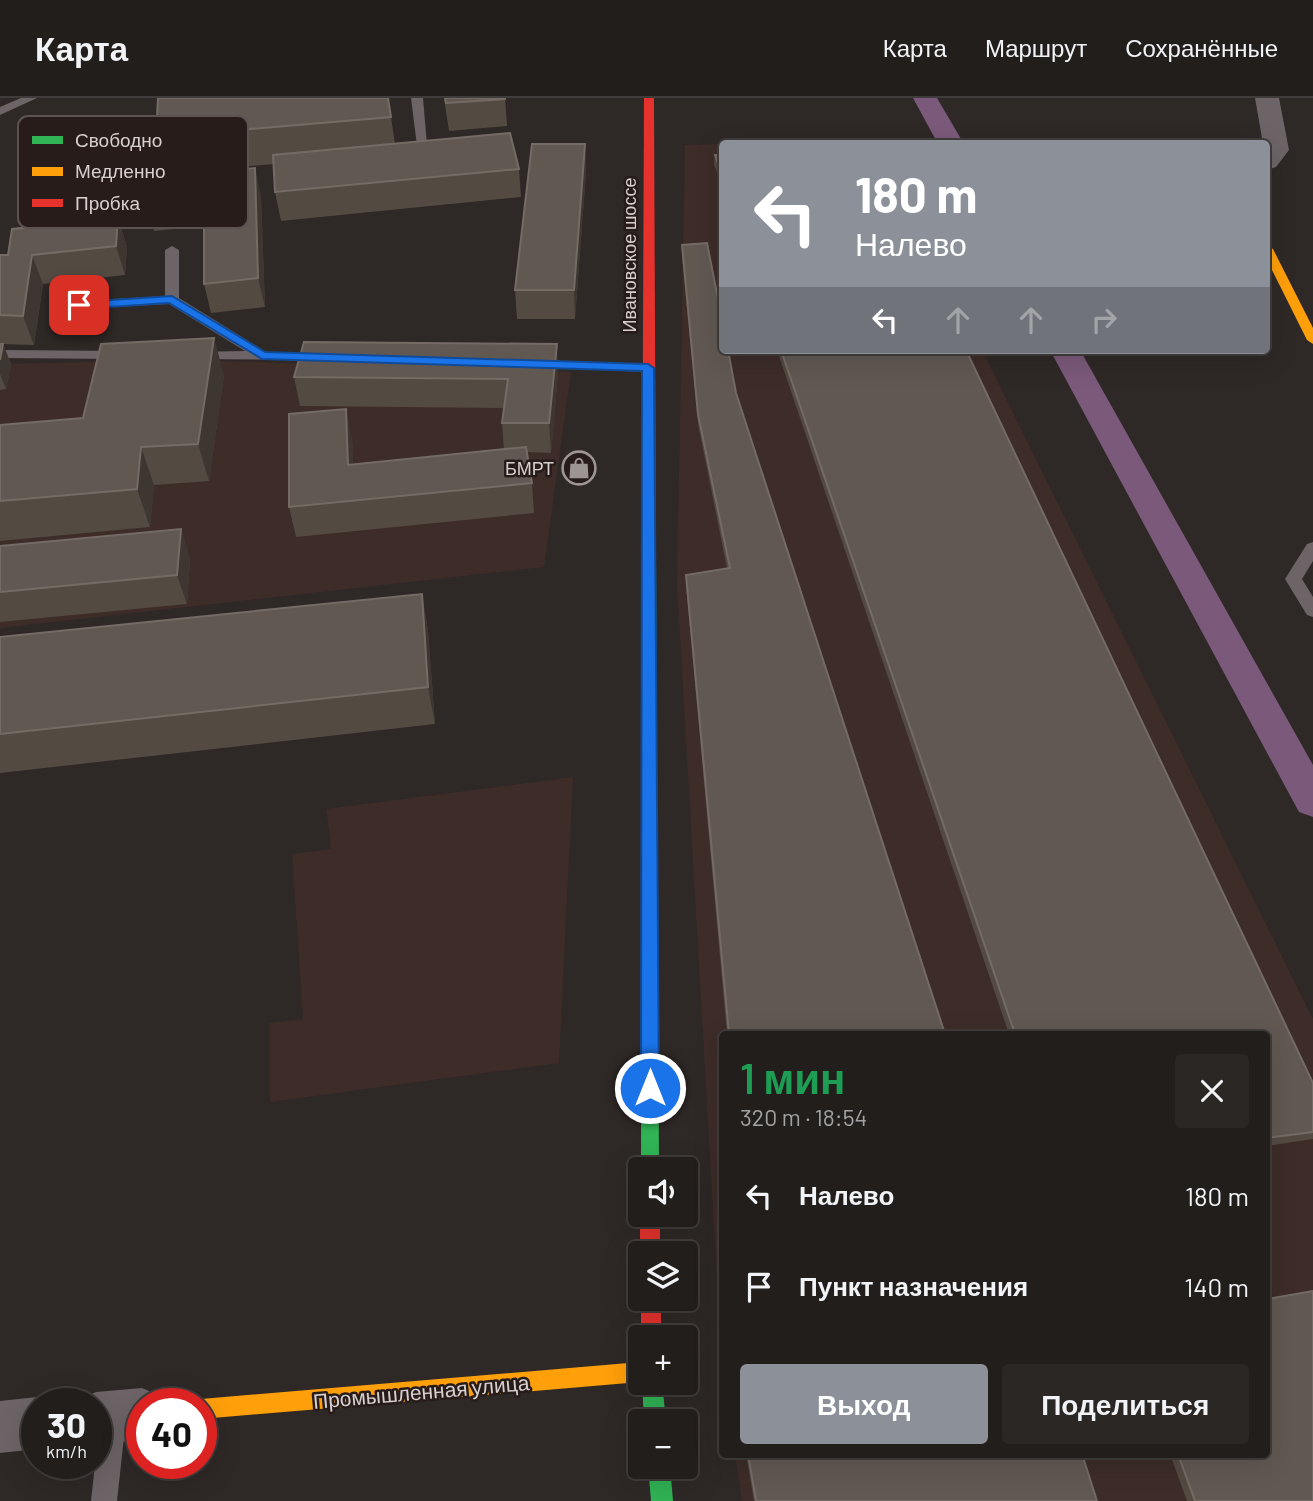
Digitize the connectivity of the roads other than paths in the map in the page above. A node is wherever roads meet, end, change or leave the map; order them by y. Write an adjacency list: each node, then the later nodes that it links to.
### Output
1 (31, 98): 5 (lane)
2 (417, 98): 6 (lane)
3 (649, 98): 19 (street, Ивановское шоссе)
4 (1267, 98): 7 (street)
5 (0, 111)
6 (424, 154)
7 (1270, 158)
8 (172, 250): 10 (lane)
9 (1270, 255): 12 (street)
10 (172, 300): 11 (lane); 16 (lane)
11 (79, 305)
12 (1313, 340)
13 (0, 354): 14 (lane)
14 (138, 355)
15 (179, 355): 16 (lane)
16 (262, 355): 17 (lane)
17 (345, 358)
18 (524, 364): 19 (lane)
19 (648, 368): 22 (street, Ивановское шоссе)
20 (1313, 548): 21 (lane)
21 (1313, 611)
22 (650, 1157)
23 (628, 1373): 24 (street, Промышленная улица)
24 (217, 1408)
25 (117, 1417): 29 (lane)
26 (21, 1425): 27 (street)
27 (0, 1427)
28 (660, 1479): 30 (street)
29 (104, 1501)
30 (662, 1501)

